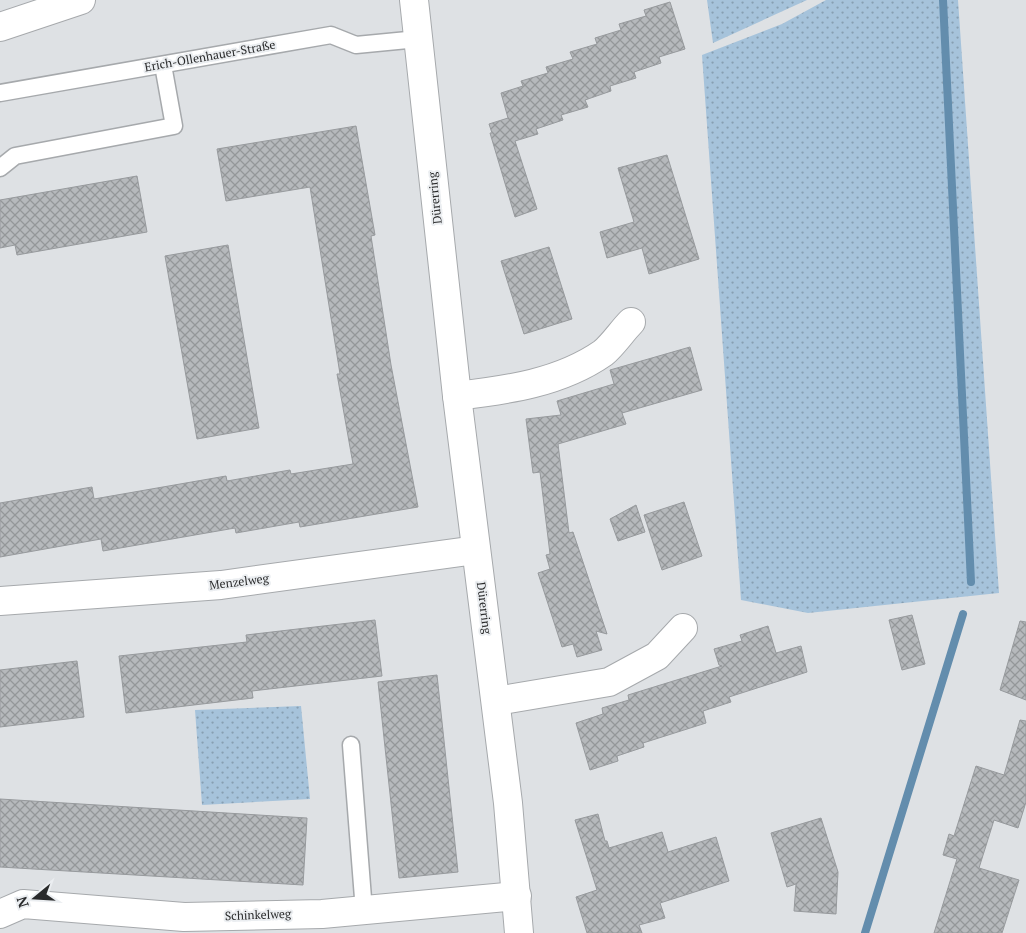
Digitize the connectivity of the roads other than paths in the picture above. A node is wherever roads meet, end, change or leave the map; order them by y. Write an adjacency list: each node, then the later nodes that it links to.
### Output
1 (81, 0): 3 (street)
2 (414, 0): 4 (street, Dürerring)
3 (0, 27)
4 (418, 39): 5 (lane, Erich-Ollenhauer-Straße); 9 (street, Dürerring)
5 (163, 64): 6 (lane, Erich-Ollenhauer-Straße); 7 (lane)
6 (0, 93)
7 (0, 168)
8 (630, 322): 9 (street)
9 (457, 396): 10 (street, Dürerring)
10 (476, 550): 11 (street, Menzelweg); 13 (street, Dürerring)
11 (0, 601)
12 (683, 628): 13 (street)
13 (496, 702): 15 (street, Dürerring)
14 (351, 745): 16 (lane)
15 (517, 896): 16 (street, Schinkelweg); 18 (street, Dürerring)
16 (364, 911): 17 (street, Schinkelweg)
17 (0, 914)
18 (519, 933)

